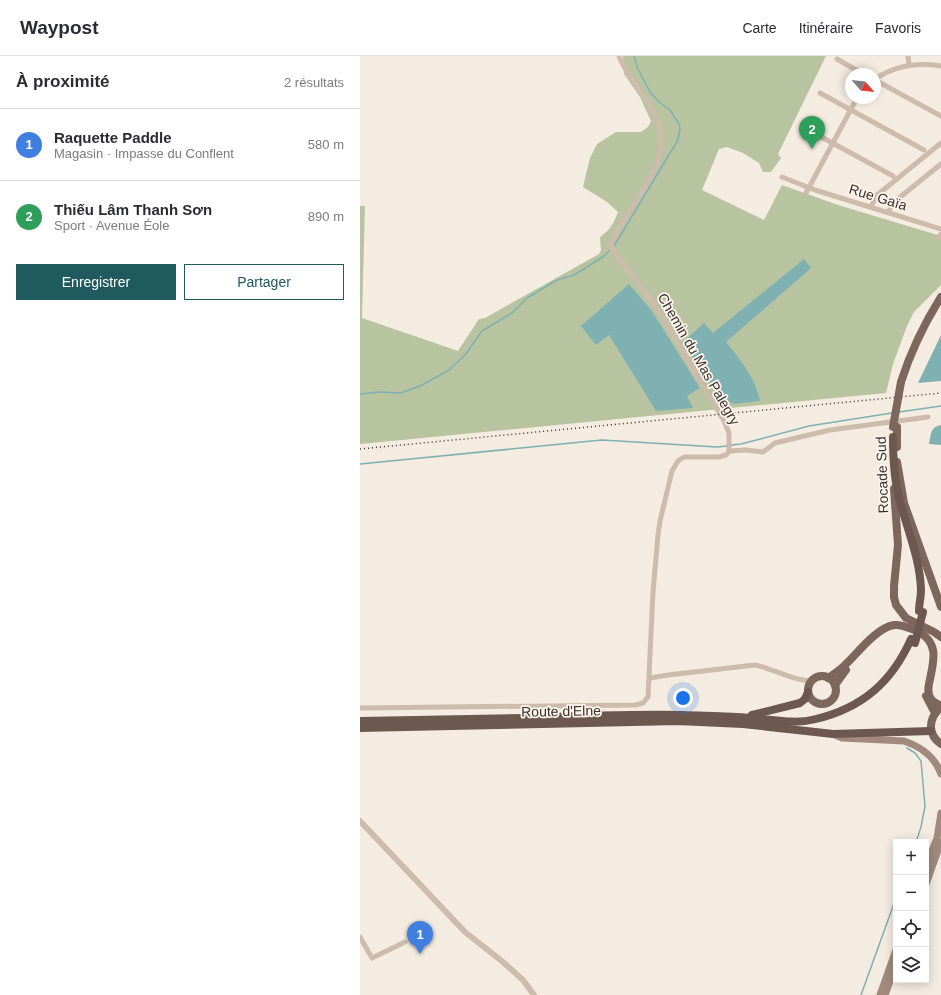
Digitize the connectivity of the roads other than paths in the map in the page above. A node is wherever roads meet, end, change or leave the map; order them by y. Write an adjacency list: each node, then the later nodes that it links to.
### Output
1 (619, 56): 30 (street, Chemin du Mas Palegry)
2 (908, 56): 4 (street)
3 (837, 59): 6 (street)
4 (909, 65): 5 (street); 7 (street)
5 (941, 66)
6 (853, 68)
7 (881, 76)
8 (881, 83): 12 (street)
9 (820, 93): 11 (street)
10 (854, 104): 11 (street)
11 (850, 110): 15 (street); 16 (street)
12 (941, 116)
13 (803, 127): 15 (street)
14 (941, 142): 21 (street)
15 (832, 143): 18 (street); 20 (street)
16 (924, 150)
17 (941, 164): 22 (street)
18 (892, 176)
19 (782, 177): 20 (street, Rue Gaïa)
20 (807, 190): 21 (street, Rue Gaïa)
21 (871, 207): 22 (street, Rue Gaïa)
22 (888, 212): 23 (street, Rue Gaïa)
23 (941, 229)
24 (941, 297): 26 (main road, Rocade Sud)
25 (941, 303): 26 (main road, Rocade Sud)
26 (903, 382): 28 (main road, Rocade Sud, bridge)
27 (928, 417): 30 (street)
28 (895, 427): 29 (main road, Rocade Sud); 31 (main road, Rocade Sud)
29 (893, 438): 33 (highway); 34 (main road, Rocade Sud)
30 (729, 450): 36 (street)
31 (915, 536): 32 (main road, Rocade Sud); 33 (highway)
32 (941, 607)
33 (921, 612): 35 (highway)
34 (941, 637)
35 (913, 641): 42 (highway); 45 (highway)
36 (650, 678): 39 (street); 40 (street)
37 (828, 678): 38 (main road); 39 (main road); 41 (main road)
38 (835, 685): 39 (main road); 41 (main road)
39 (810, 686): 42 (highway)
40 (360, 708)
41 (939, 709): 48 (main road)
42 (683, 715): 43 (highway, Route d'Elne)
43 (360, 721)
44 (478, 725): 45 (highway, Route d'Elne); 46 (highway, Route d'Elne); 47 (highway)
45 (762, 727): 49 (highway)
46 (360, 728)
47 (360, 731)
48 (931, 731): 49 (highway); 50 (main road)
49 (833, 734): 51 (main road)
50 (941, 744)
51 (941, 774)
52 (941, 813): 55 (main road)
53 (360, 820): 61 (street)
54 (941, 842): 56 (main road)
55 (929, 859)
56 (929, 876)
57 (360, 937): 58 (street)
58 (405, 942)
59 (893, 958): 62 (main road)
60 (893, 973): 63 (main road)
61 (534, 995)
62 (880, 995)
63 (885, 995)

